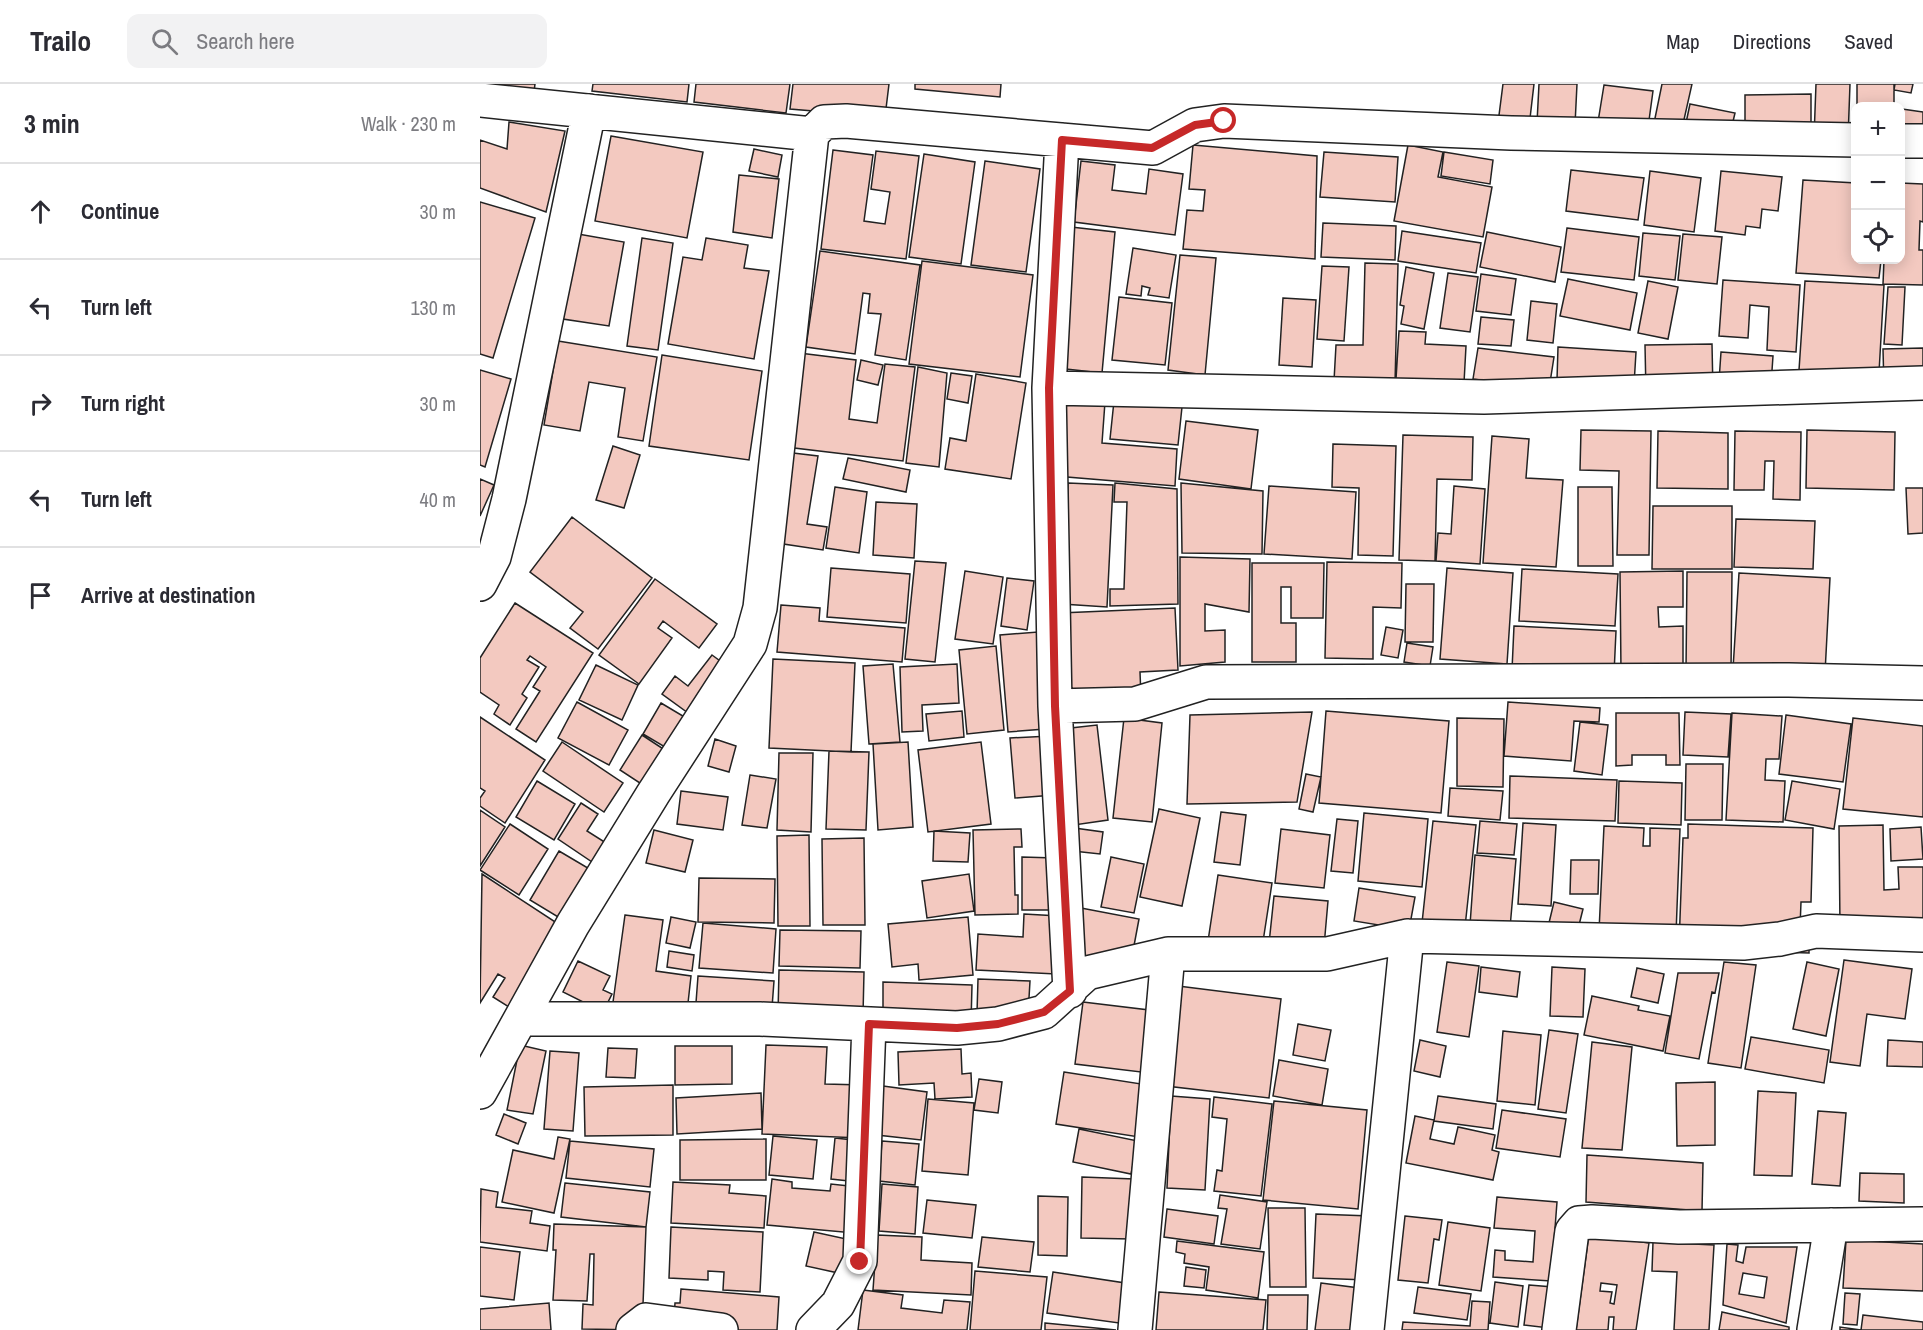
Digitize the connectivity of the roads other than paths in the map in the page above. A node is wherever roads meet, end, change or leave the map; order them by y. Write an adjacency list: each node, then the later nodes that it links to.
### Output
1 (480, 100): 2 (street)
2 (589, 111): 3 (street); 10 (street)
3 (812, 134): 4 (street); 17 (street)
4 (1062, 140): 5 (street); 9 (street)
5 (1851, 140)
6 (1905, 141): 7 (street)
7 (1923, 141)
8 (1923, 382): 9 (street)
9 (1049, 388): 12 (street)
10 (480, 584)
11 (1923, 683): 12 (street)
12 (1055, 706): 16 (street)
13 (1923, 935): 14 (street)
14 (1407, 936): 15 (street); 27 (street)
15 (1168, 954): 16 (street); 26 (street)
16 (1070, 991): 18 (street)
17 (520, 1019): 18 (street); 19 (street)
18 (869, 1024): 25 (street)
19 (490, 1050): 20 (street)
20 (480, 1092)
21 (1923, 1224): 22 (street)
22 (1830, 1225): 28 (street); 29 (street)
23 (633, 1330): 24 (street)
24 (721, 1330)
25 (813, 1330)
26 (1135, 1330)
27 (1367, 1330)
28 (1559, 1330)
29 (1814, 1330)

